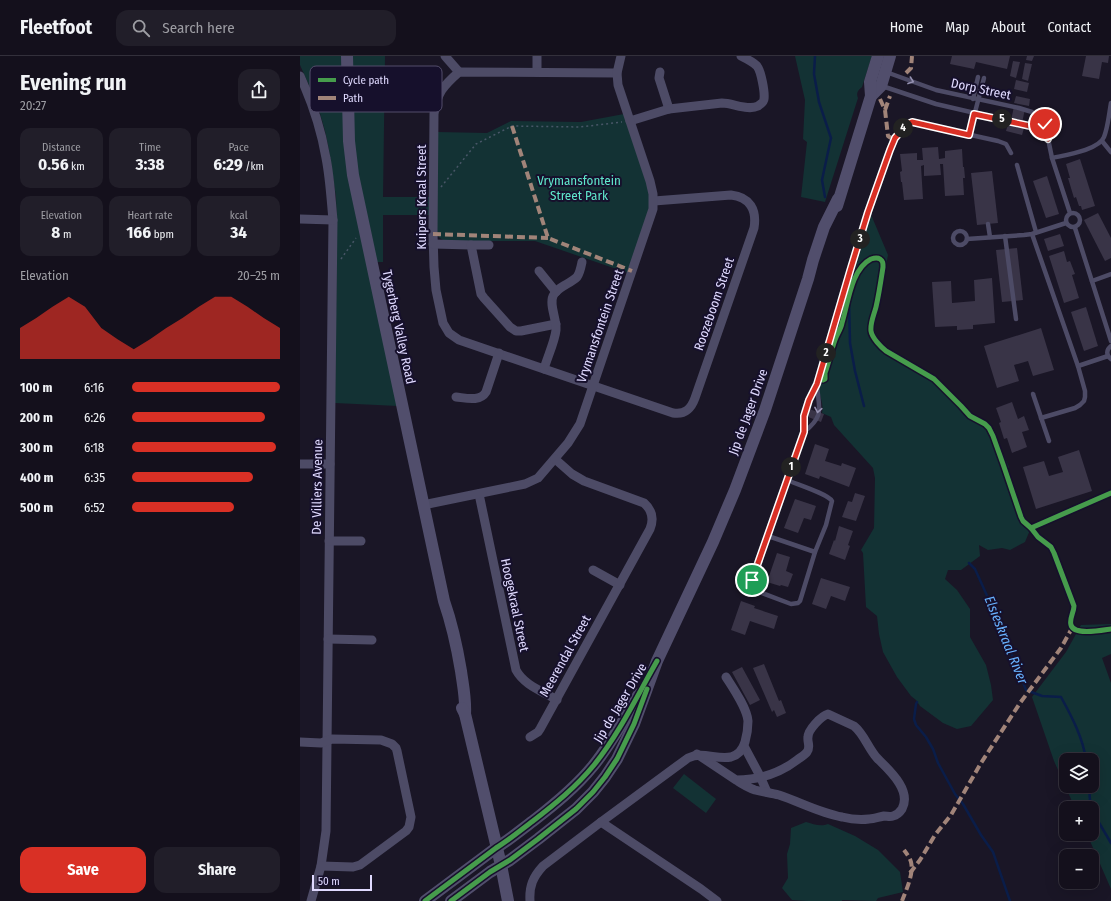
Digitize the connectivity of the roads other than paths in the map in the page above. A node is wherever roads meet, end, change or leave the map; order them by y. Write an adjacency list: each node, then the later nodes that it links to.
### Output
1 (347, 56): 8 (main road, Tygerberg Valley Road)
2 (445, 56): 9 (street)
3 (537, 56): 10 (street)
4 (620, 56): 12 (street, Vrymansfontein Street)
5 (741, 56): 22 (street)
6 (890, 56): 7 (main road, Jip de Jager Drive)
7 (880, 65): 16 (main road, Jip de Jager Drive); 19 (lane, Dorp Street, one-way to 19)
8 (347, 66)
9 (458, 72): 10 (street); 17 (street, Kuipers Kraal Street)
10 (537, 72): 12 (street)
11 (660, 72): 22 (street)
12 (617, 73): 27 (street, Vrymansfontein Street)
13 (300, 76): 18 (street, De Villiers Avenue)
14 (978, 77): 19 (lane)
15 (984, 78): 20 (lane)
16 (875, 84): 26 (lane, Dorp Street); 83 (main road, Jip de Jager Drive)
17 (442, 89)
18 (310, 99)
19 (973, 99): 20 (lane, Dorp Street)
20 (979, 100): 26 (lane); 29 (lane, Dorp Street)
21 (1111, 103): 30 (lane)
22 (669, 109): 27 (street)
23 (314, 112): 38 (street, De Villiers Avenue)
24 (348, 112): 74 (main road, Tygerberg Valley Road)
25 (434, 112): 46 (street, Kuipers Kraal Street)
26 (974, 114): 28 (lane); 29 (lane, Dorp Street)
27 (630, 121): 35 (street, Vrymansfontein Street)
28 (969, 135): 32 (lane); 62 (lane)
29 (1048, 139): 33 (lane)
30 (1102, 141): 31 (lane); 33 (lane)
31 (1111, 152)
32 (1011, 153)
33 (1052, 158): 36 (lane)
34 (1017, 165): 42 (lane)
35 (654, 201): 63 (street, Vrymansfontein Street); 63 (street, Roozeboom Street)
36 (1070, 213): 39 (lane); 41 (lane)
37 (300, 219): 38 (street)
38 (333, 220): 71 (street, De Villiers Avenue)
39 (1066, 223): 41 (lane); 42 (lane)
40 (988, 224): 44 (lane)
41 (1074, 228): 52 (lane)
42 (1034, 233): 43 (lane); 60 (lane)
43 (1005, 236): 44 (lane); 54 (lane)
44 (990, 237): 45 (lane)
45 (968, 239)
46 (433, 244): 47 (street); 58 (street, Kuipers Kraal Street)
47 (471, 245): 48 (street); 55 (street)
48 (489, 245)
49 (582, 262): 53 (street)
50 (539, 271): 53 (street)
51 (1111, 274): 52 (lane)
52 (1092, 281): 56 (lane)
53 (556, 292): 55 (street)
54 (1016, 319)
55 (556, 324): 61 (street)
56 (1111, 342)
57 (1111, 346): 59 (lane)
58 (499, 353): 61 (street, Kuipers Kraal Street); 65 (street)
59 (1110, 358): 60 (lane)
60 (1078, 366): 66 (lane)
61 (544, 369): 63 (street, Kuipers Kraal Street)
62 (817, 384): 67 (lane); 67 (lane, one-way to 67)
63 (593, 386): 69 (street, Vrymansfontein Street)
64 (1033, 394): 66 (lane)
65 (456, 397)
66 (1041, 418): 68 (lane)
67 (804, 432): 72 (lane)
68 (1048, 441)
69 (555, 458): 73 (street, Vrymansfontein Street); 80 (street, Meerendal Street)
70 (300, 464): 71 (street)
71 (330, 464): 76 (street, De Villiers Avenue)
72 (787, 480): 75 (lane); 78 (lane)
73 (479, 494): 74 (street, Vrymansfontein Street); 85 (street, Hoogekraal Street)
74 (423, 506): 95 (main road, Tygerberg Valley Road)
75 (768, 536): 78 (lane); 78 (lane)
76 (329, 541): 77 (street); 81 (street, De Villiers Avenue)
77 (361, 541)
78 (815, 552)
79 (593, 570): 80 (street)
80 (620, 585): 85 (street, Meerendal Street)
81 (328, 639): 82 (street); 87 (street, De Villiers Avenue)
82 (372, 640)
83 (658, 661): 95 (main road, Jip de Jager Drive); 96 (main road, Jip de Jager Drive)
84 (726, 677): 89 (street)
85 (557, 700): 86 (street, Meerendal Street)
86 (530, 737)
87 (327, 740): 88 (street); 97 (street, De Villiers Avenue); 97 (street)
88 (300, 742)
89 (744, 746): 90 (street); 91 (street)
90 (697, 754): 92 (street); 94 (street)
91 (760, 776): 92 (street); 93 (street); 93 (street)
92 (736, 780): 93 (street)
93 (767, 792)
94 (601, 822): 102 (street); 103 (street)
95 (496, 848): 96 (main road, Tygerberg Valley Road); 99 (main road, Jip de Jager Drive)
96 (501, 865): 100 (main road, Jip de Jager Drive); 101 (main road, Tygerberg Valley Road)
97 (321, 866): 98 (street, De Villiers Avenue)
98 (311, 901)
99 (425, 901)
100 (451, 901)
101 (508, 901)
102 (530, 901)
103 (717, 901)

